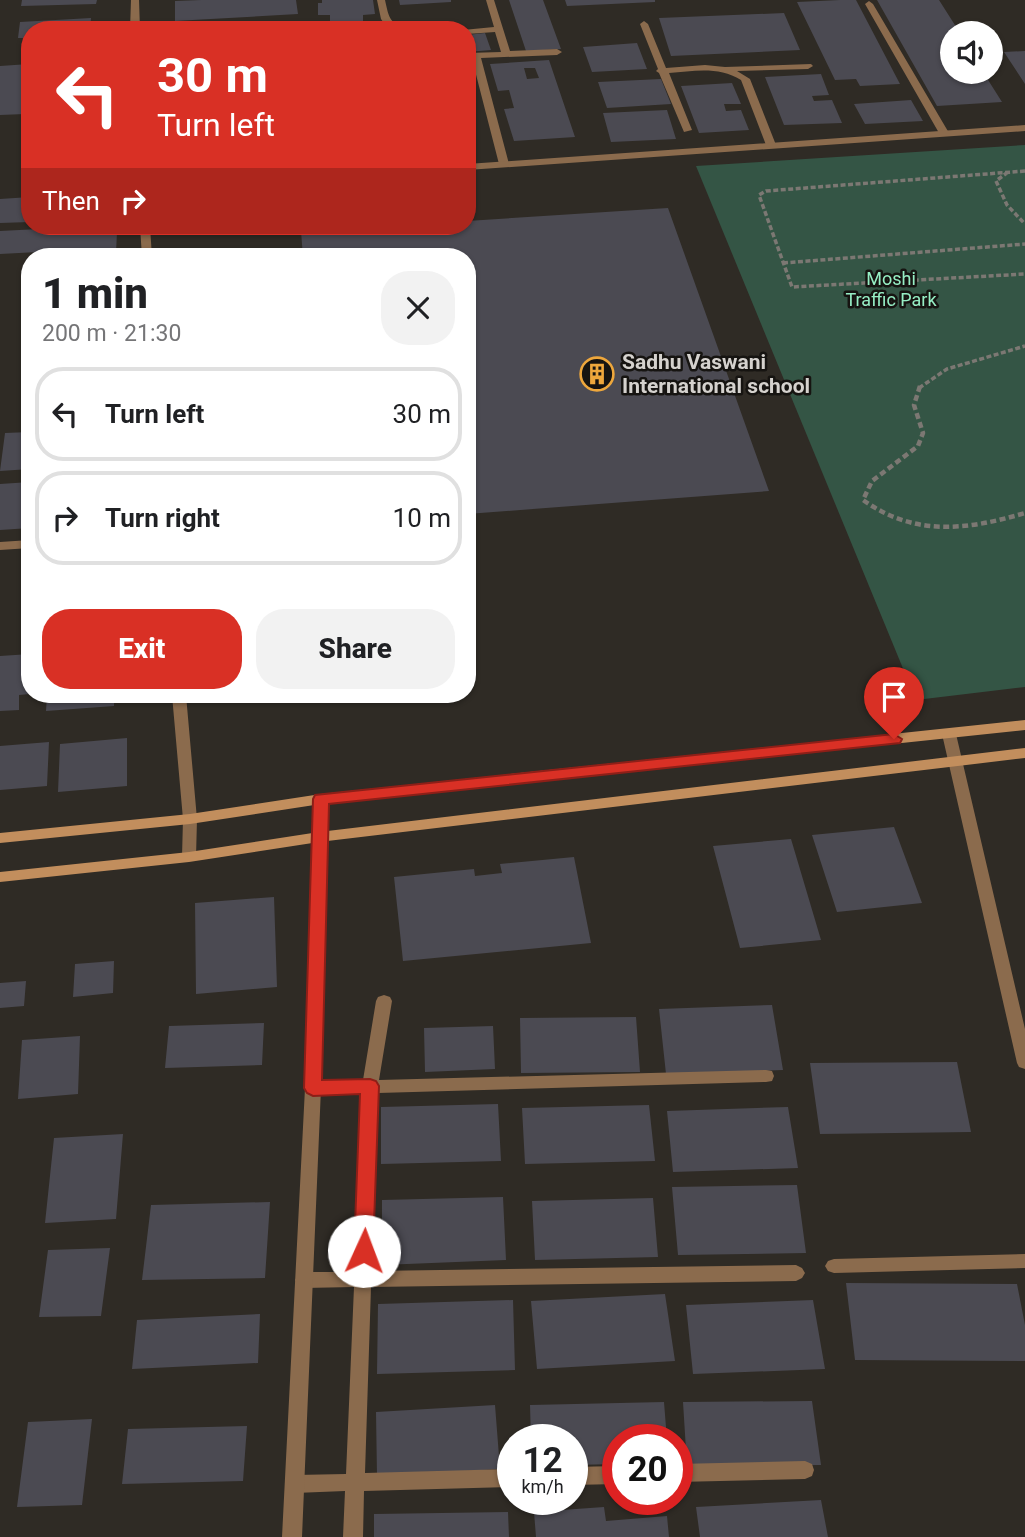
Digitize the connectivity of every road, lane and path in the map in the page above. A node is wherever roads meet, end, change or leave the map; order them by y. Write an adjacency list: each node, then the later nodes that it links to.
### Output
1 (135, 0): 5 (street)
2 (382, 0): 6 (street)
3 (490, 0): 8 (street)
4 (869, 4): 19 (street)
5 (135, 21)
6 (386, 21)
7 (644, 24): 16 (street)
8 (499, 29): 9 (street); 11 (street)
9 (476, 30)
10 (557, 52): 11 (street)
11 (507, 55): 12 (street)
12 (476, 56)
13 (808, 66): 14 (street)
14 (724, 68): 16 (street); 20 (street)
15 (476, 70): 21 (street)
16 (661, 71): 18 (street)
17 (1025, 128): 19 (street)
18 (687, 131)
19 (944, 133): 20 (street)
20 (771, 145): 21 (street)
21 (504, 164): 22 (street)
22 (476, 166)
23 (1025, 171): 24 (path)
24 (1009, 172): 25 (path); 27 (path)
25 (1025, 224)
26 (1025, 244): 27 (path)
27 (783, 263): 28 (path)
28 (1025, 274)
29 (1025, 346): 30 (path)
30 (1025, 513)
31 (21, 545): 32 (street)
32 (0, 546)
33 (180, 703): 39 (street)
34 (1025, 725): 35 (main road)
35 (949, 734): 37 (street); 38 (main road)
36 (1025, 753): 37 (main road)
37 (957, 761): 40 (main road); 44 (street)
38 (321, 799): 39 (main road); 40 (street)
39 (190, 819): 41 (main road); 42 (street)
40 (319, 837): 42 (main road); 50 (street)
41 (0, 838)
42 (190, 857): 43 (main road)
43 (0, 877)
44 (1008, 987): 45 (street); 47 (street)
45 (1025, 987)
46 (384, 1001): 49 (street)
47 (1025, 1063)
48 (766, 1076): 49 (street)
49 (370, 1086): 50 (street); 54 (street)
50 (313, 1088): 55 (street)
51 (1025, 1261): 52 (street)
52 (834, 1266)
53 (796, 1273): 54 (street)
54 (363, 1279): 55 (street); 59 (street)
55 (304, 1280): 60 (street)
56 (806, 1470): 57 (street)
57 (693, 1473)
58 (497, 1478): 59 (street)
59 (355, 1482): 60 (street); 62 (street)
60 (295, 1484): 61 (street)
61 (292, 1537)
62 (353, 1537)

